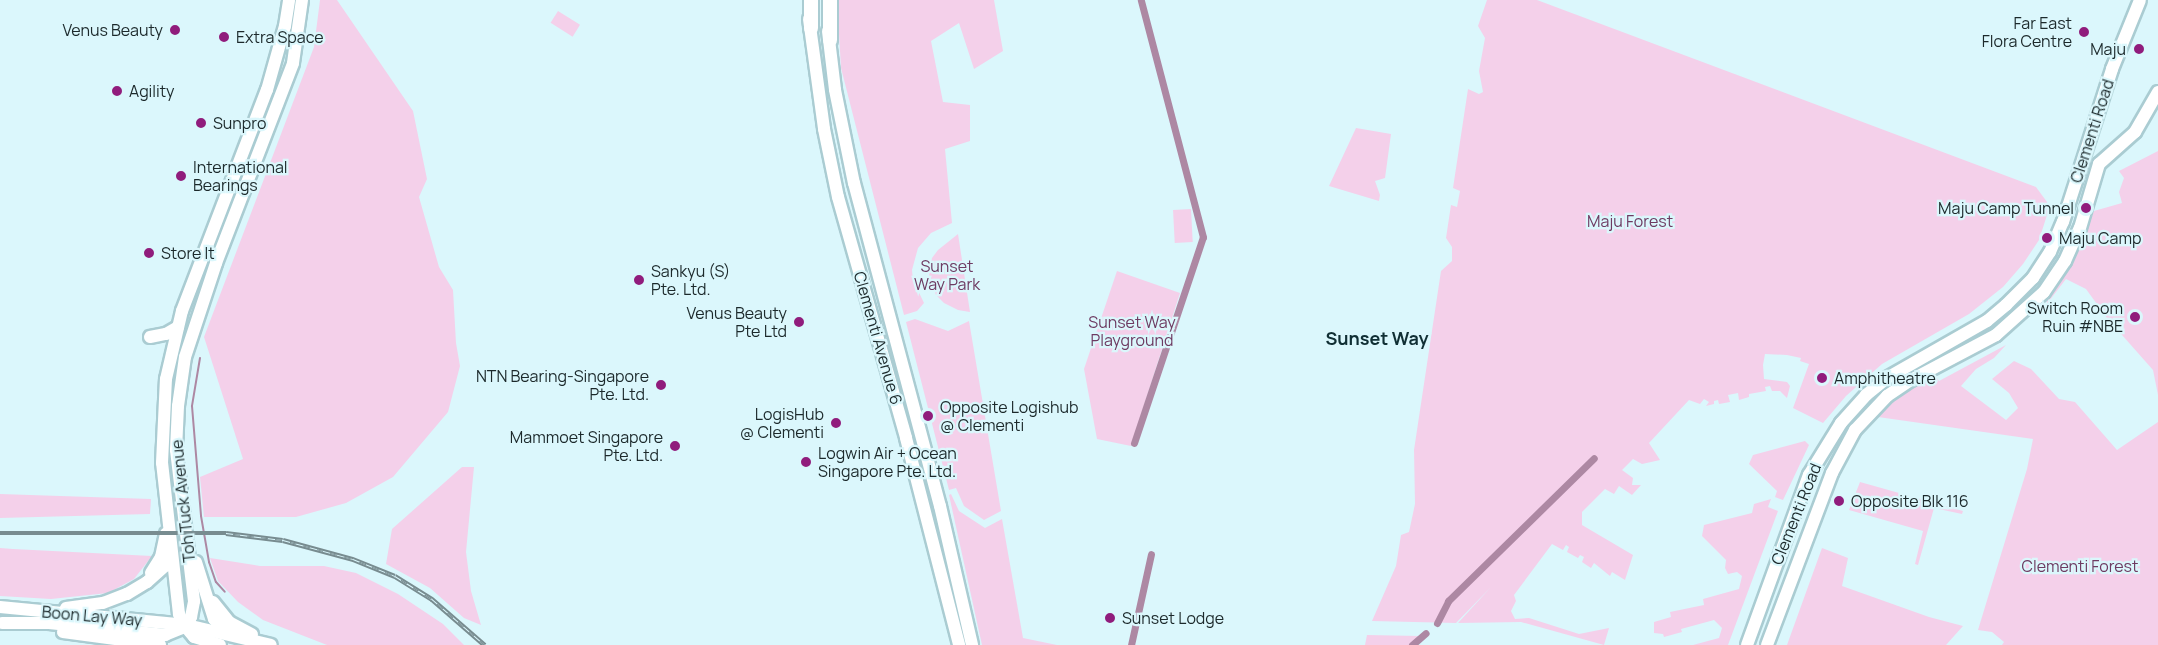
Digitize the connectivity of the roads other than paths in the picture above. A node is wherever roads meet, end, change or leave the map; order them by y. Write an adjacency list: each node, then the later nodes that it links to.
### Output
1 (289, 0): 13 (main road, Toh Tuck Avenue)
2 (302, 0): 15 (main road, Toh Tuck Avenue)
3 (805, 0): 8 (main road, Clementi Avenue 6)
4 (811, 0): 8 (highway)
5 (825, 0): 9 (main road, Clementi Avenue 6)
6 (830, 0): 9 (highway)
7 (2140, 0): 11 (main road, Clementi Road)
8 (811, 28): 19 (main road, Clementi Avenue 6)
9 (830, 40): 19 (main road, Clementi Avenue 6)
10 (2158, 92): 12 (main road, Clementi Road)
11 (2084, 158): 12 (main road); 31 (main road, Clementi Road)
12 (2099, 164): 32 (main road, Clementi Road)
13 (178, 327): 14 (main road); 16 (main road, Toh Tuck Avenue)
14 (150, 337)
15 (184, 516): 18 (main road); 24 (main road, Toh Tuck Avenue)
16 (168, 519): 17 (main road, Toh Tuck Avenue); 20 (main road)
17 (171, 548): 20 (main road); 24 (main road, Toh Tuck Avenue)
18 (200, 577): 25 (main road); 28 (main road)
19 (952, 586): 29 (main road, Clementi Avenue 6); 30 (main road, Clementi Avenue 6)
20 (127, 594): 22 (main road)
21 (0, 608): 22 (main road, Boon Lay Way)
22 (38, 611): 24 (main road, Boon Lay Way)
23 (1, 622): 24 (main road); 26 (main road, Boon Lay Way)
24 (185, 625): 25 (main road, Boon Lay Way); 27 (main road)
25 (228, 634): 28 (main road, Boon Lay Way)
26 (160, 645)
27 (220, 645)
28 (273, 645)
29 (959, 645)
30 (972, 645)
31 (1747, 645)
32 (1767, 645)

